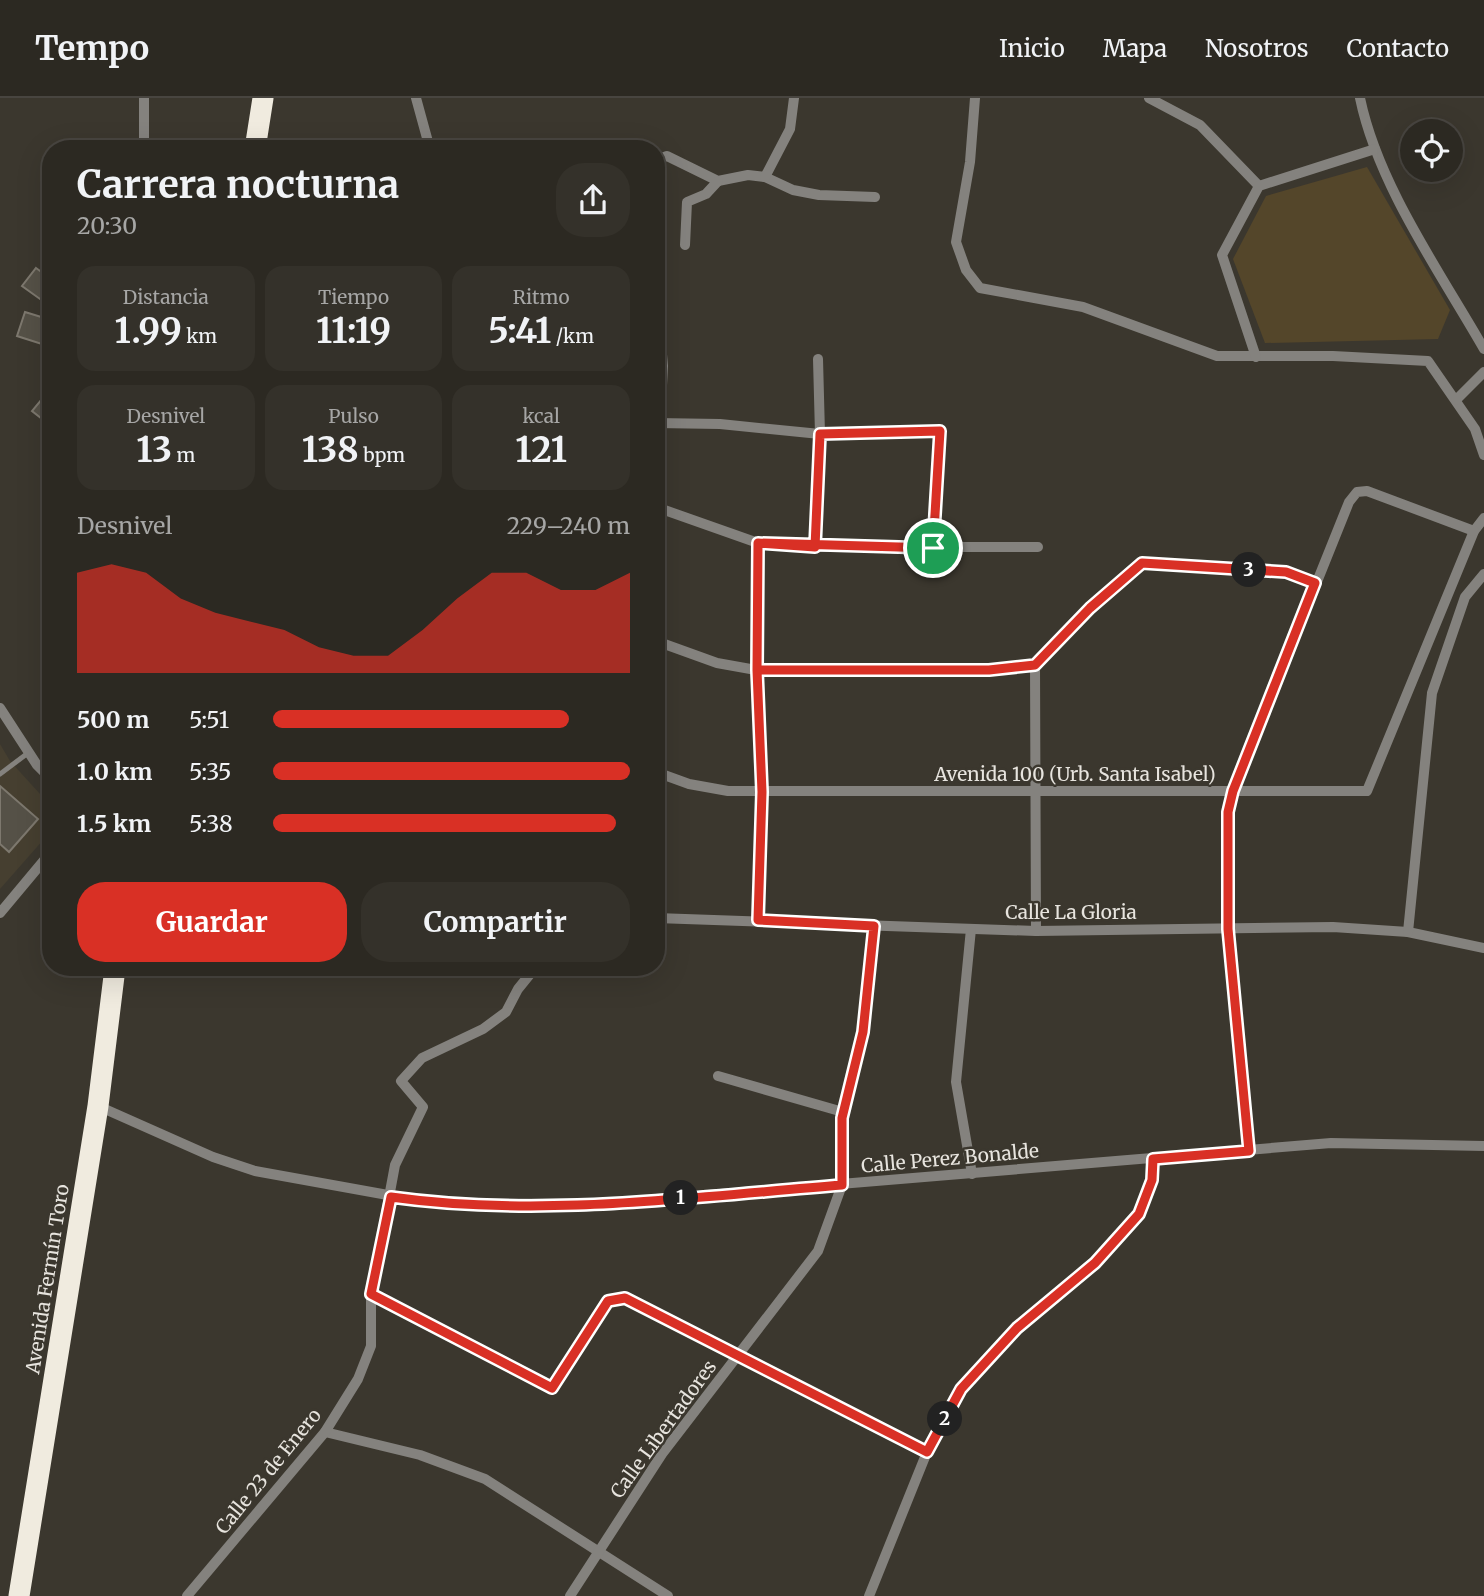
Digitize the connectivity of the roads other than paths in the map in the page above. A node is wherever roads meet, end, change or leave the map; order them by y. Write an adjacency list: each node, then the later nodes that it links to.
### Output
1 (144, 98): 8 (street)
2 (263, 98): 9 (highway)
3 (416, 98): 10 (street)
4 (794, 98): 13 (street)
5 (975, 98): 19 (street)
6 (1149, 98): 15 (street)
7 (1360, 98): 11 (street)
8 (144, 140)
9 (256, 140)
10 (428, 140)
11 (1376, 149): 15 (street); 18 (street)
12 (665, 157): 14 (street)
13 (765, 177): 14 (street); 16 (street)
14 (718, 181): 17 (street)
15 (1259, 186): 19 (street)
16 (875, 197)
17 (685, 245)
18 (1484, 349)
19 (1256, 357): 22 (street)
20 (818, 359): 24 (street)
21 (1484, 372): 22 (street)
22 (1456, 400): 25 (street)
23 (665, 423): 24 (street)
24 (820, 434): 30 (street); 32 (street)
25 (1484, 455)
26 (665, 510): 29 (street)
27 (1484, 518): 28 (street, Avenida 100 (Urb. Santa Isabel))
28 (1474, 531): 34 (street); 43 (street, Avenida 100 (Urb. Santa Isabel))
29 (758, 543): 30 (street); 37 (street)
30 (815, 547): 32 (street)
31 (1038, 547): 32 (street)
32 (933, 548)
33 (1484, 574): 54 (street)
34 (1315, 583): 36 (street); 43 (street)
35 (665, 644): 37 (street)
36 (1035, 665): 37 (street); 45 (street)
37 (757, 670): 44 (street)
38 (0, 708): 39 (street)
39 (28, 752): 40 (street); 41 (lane)
40 (42, 768)
41 (0, 774)
42 (665, 775): 44 (street, Avenida 100 (Urb. Santa Isabel))
43 (1233, 791): 45 (street, Avenida 100 (Urb. Santa Isabel)); 52 (street)
44 (762, 792): 45 (street, Avenida 100 (Urb. Santa Isabel)); 49 (street)
45 (1035, 792): 53 (street)
46 (42, 863): 47 (street)
47 (0, 913)
48 (665, 918): 49 (street, Calle La Gloria)
49 (758, 920): 50 (street, Calle La Gloria)
50 (874, 926): 51 (street, Calle La Gloria); 60 (street, Calle Libertadores)
51 (971, 929): 53 (street, Calle La Gloria); 64 (street)
52 (1228, 929): 53 (street, Calle La Gloria); 54 (street, Calle La Gloria); 62 (street)
53 (1036, 931)
54 (1408, 932): 55 (street, Calle La Gloria)
55 (1481, 944)
56 (114, 976): 59 (highway, Avenida Fermín Toro)
57 (529, 976): 66 (street, Calle 23 de Enero)
58 (718, 1076): 60 (street)
59 (98, 1106): 66 (street, Calle Perez Bonalde); 72 (highway, Avenida Fermín Toro)
60 (843, 1112): 65 (street, Calle Libertadores)
61 (1484, 1146): 62 (street, Calle Perez Bonalde)
62 (1249, 1151): 63 (street, Calle Perez Bonalde)
63 (1153, 1159): 64 (street, Calle Perez Bonalde); 70 (street)
64 (972, 1174): 65 (street, Calle Perez Bonalde)
65 (842, 1185): 66 (street, Calle Perez Bonalde); 68 (street, Calle Libertadores)
66 (391, 1197): 67 (street, Calle 23 de Enero)
67 (371, 1294): 68 (street); 69 (street, Calle 23 de Enero)
68 (739, 1356): 70 (street); 71 (street, Calle Libertadores)
69 (325, 1432): 71 (street); 73 (street, Calle 23 de Enero)
70 (927, 1452): 76 (street)
71 (600, 1550): 74 (street, Calle Libertadores); 75 (street)
72 (19, 1596)
73 (187, 1596)
74 (570, 1596)
75 (668, 1596)
76 (869, 1596)

